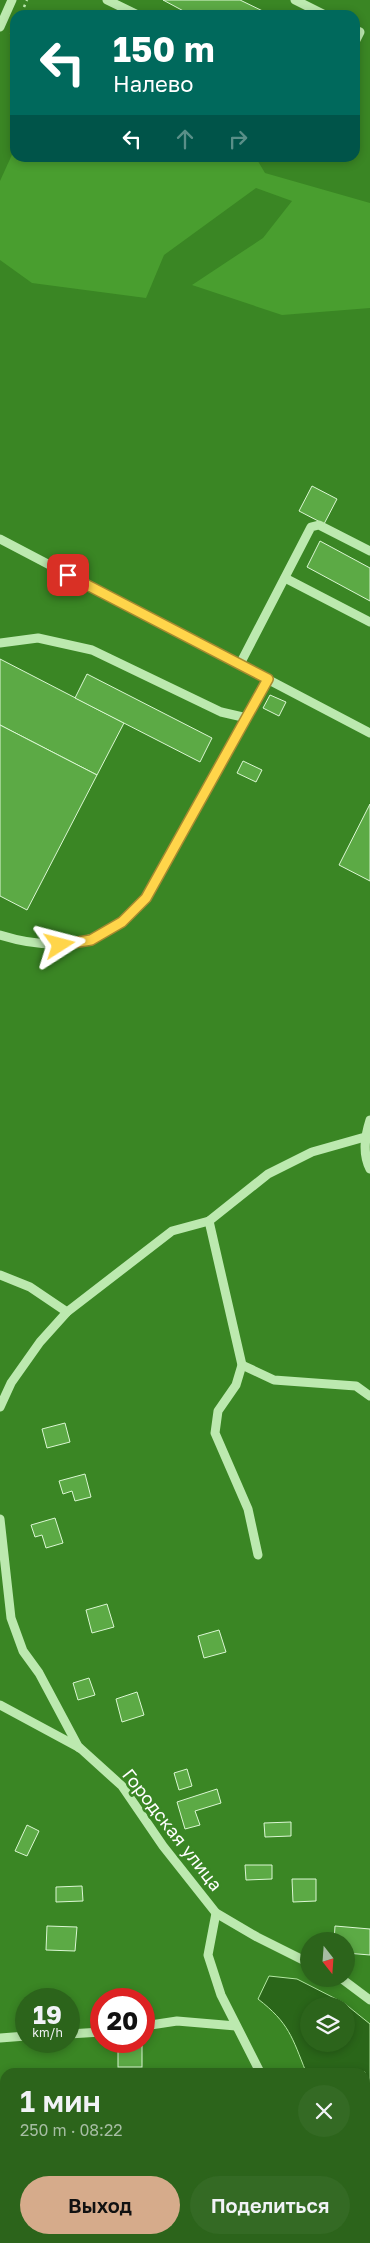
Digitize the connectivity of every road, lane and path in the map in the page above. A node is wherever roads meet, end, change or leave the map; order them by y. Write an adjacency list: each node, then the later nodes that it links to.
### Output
1 (12, 0): 6 (street)
2 (107, 0): 4 (street)
3 (296, 0): 5 (street)
4 (128, 10)
5 (316, 10)
6 (0, 27)
7 (0, 539): 12 (street)
8 (370, 551): 9 (street)
9 (285, 578): 10 (street); 12 (street)
10 (370, 622)
11 (0, 644): 14 (street)
12 (240, 664): 13 (street)
13 (268, 679): 14 (street); 15 (street)
14 (247, 718): 16 (street)
15 (370, 733)
16 (0, 936)
17 (370, 1120): 18 (street)
18 (365, 1137): 19 (street); 20 (street)
19 (369, 1165)
20 (209, 1221): 22 (street); 23 (street)
21 (0, 1275): 22 (street)
22 (67, 1312): 25 (street)
23 (242, 1365): 24 (street); 27 (street)
24 (370, 1396)
25 (0, 1407)
26 (0, 1519): 29 (street)
27 (258, 1555)
28 (0, 1705): 29 (street, Городская улица)
29 (80, 1748): 30 (street, Городская улица)
30 (216, 1913): 31 (street); 35 (street)
31 (300, 1959)
32 (354, 1988): 33 (street)
33 (370, 2000)
34 (155, 2024): 35 (street)
35 (236, 2026): 38 (street)
36 (15, 2037): 37 (street)
37 (0, 2038)
38 (258, 2068)

